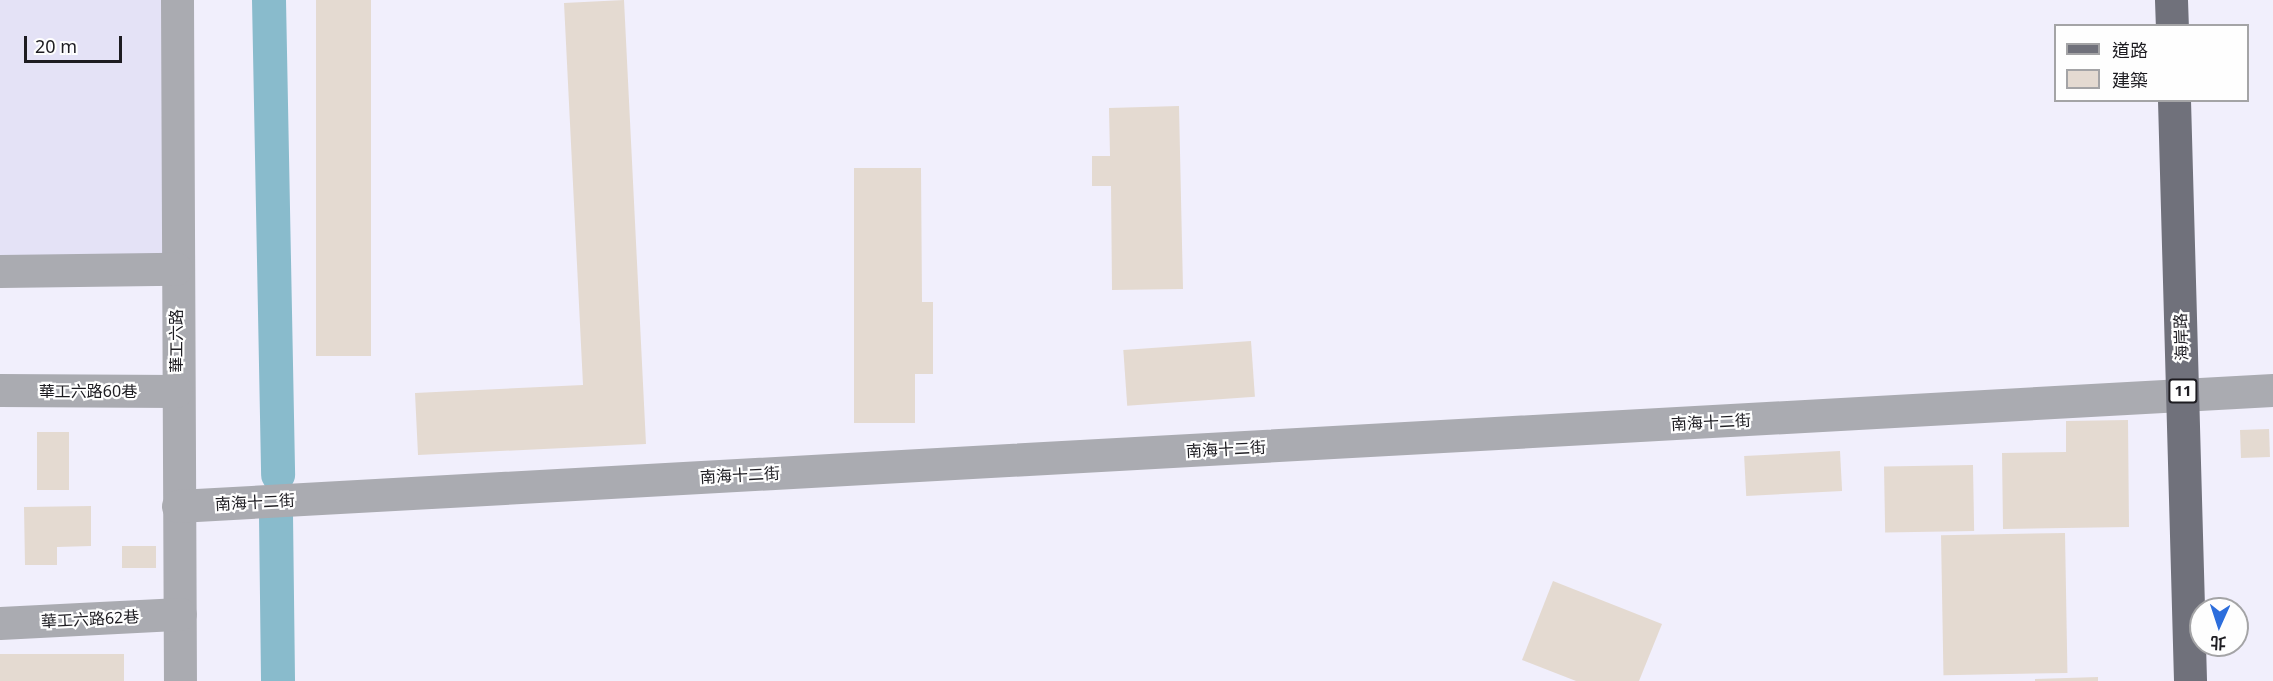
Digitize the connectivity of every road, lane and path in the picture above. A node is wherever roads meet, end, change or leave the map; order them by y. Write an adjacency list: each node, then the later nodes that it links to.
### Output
1 (177, 0): 5 (street, 華工六路)
2 (2171, 0): 3 (main road)
3 (2172, 24)
4 (2174, 102): 10 (main road, 海岸路 / 11)
5 (176, 269): 6 (street); 9 (street, 華工六路)
6 (0, 271)
7 (0, 390): 9 (street, 華工六路60巷)
8 (2273, 390): 10 (street, 南海十二街)
9 (176, 391): 11 (street, 華工六路)
10 (2183, 396): 11 (street, 南海十二街); 15 (main road, 海岸路 / 11)
11 (178, 506): 12 (street, 華工六路)
12 (180, 614): 13 (street, 華工六路62巷); 14 (street, 華工六路)
13 (0, 623)
14 (180, 681)
15 (2190, 681)

